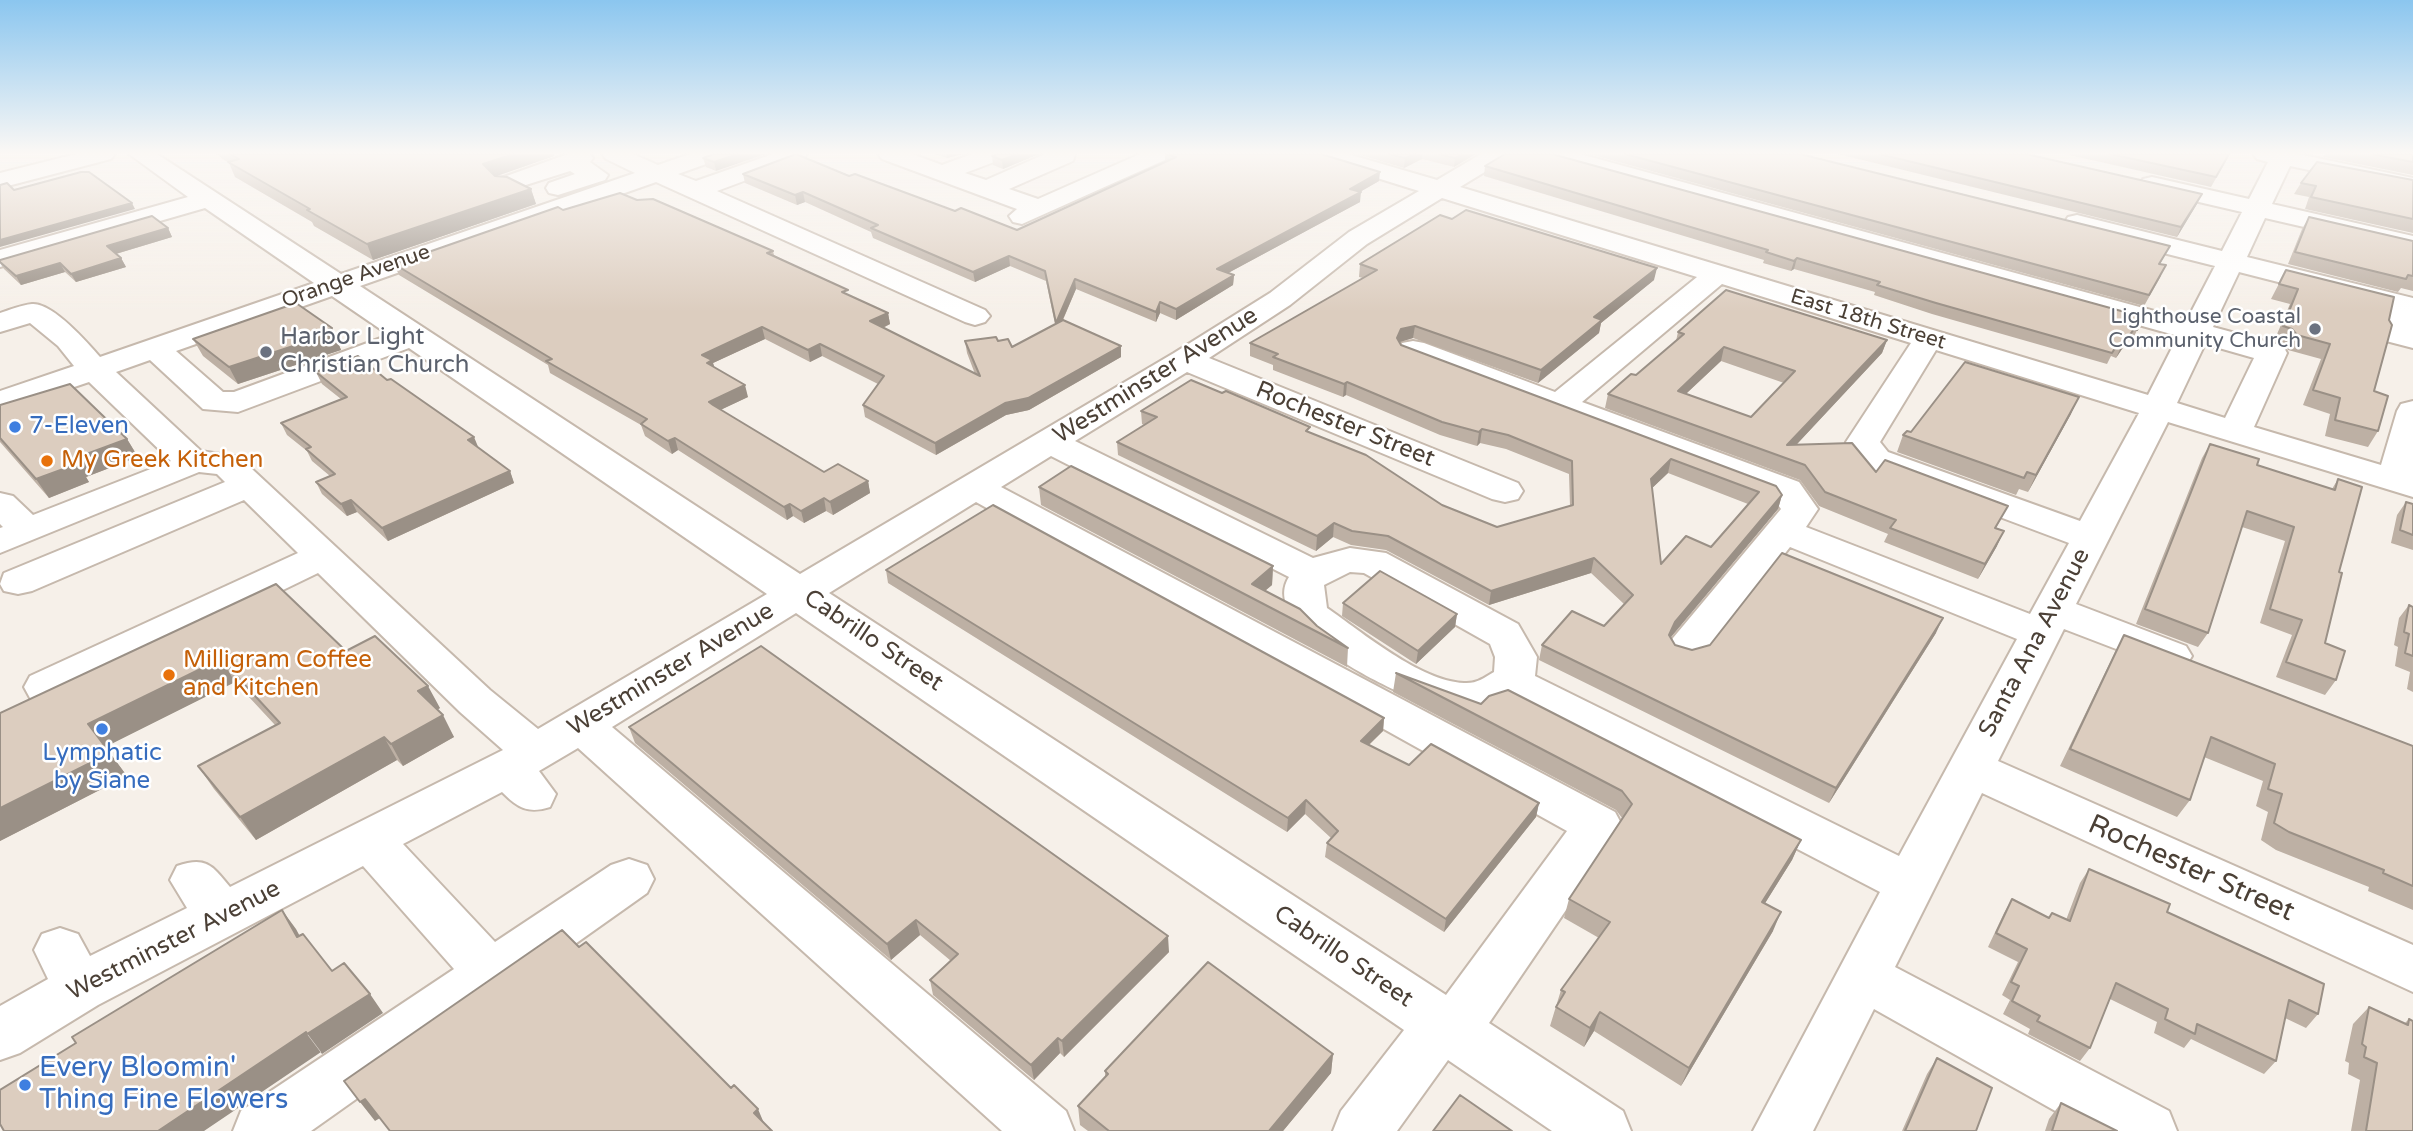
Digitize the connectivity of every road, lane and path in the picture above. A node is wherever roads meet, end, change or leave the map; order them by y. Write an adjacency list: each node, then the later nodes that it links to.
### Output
1 (182, 207): 14 (street)
2 (221, 207): 17 (street, Cabrillo Street)
3 (532, 207): 17 (street, Orange Avenue)
4 (732, 207): 19 (street)
5 (1020, 207): 6 (street)
6 (1042, 207)
7 (1409, 207): 29 (street, Westminster Avenue)
8 (1496, 207): 16 (street, East 18th Street)
9 (1748, 207): 22 (street)
10 (2251, 207): 11 (street)
11 (2256, 208): 13 (street); 15 (street, Santa Ana Avenue)
12 (2054, 217): 15 (street)
13 (2413, 244)
14 (0, 259)
15 (2229, 261): 18 (street); 22 (street, Santa Ana Avenue)
16 (1717, 274): 24 (street, East 18th Street); 32 (street)
17 (338, 284): 23 (street, Cabrillo Street); 26 (street, Orange Avenue)
18 (2408, 306): 27 (street)
19 (975, 316)
20 (0, 323): 21 (street)
21 (55, 328): 25 (street); 30 (street)
22 (2196, 329): 33 (street, Santa Ana Avenue); 35 (street)
23 (416, 335): 26 (street); 49 (street, Cabrillo Street)
24 (1929, 338): 33 (street, East 18th Street); 45 (street)
25 (0, 346)
26 (155, 348): 30 (street, Orange Avenue)
27 (2404, 348)
28 (1413, 350): 32 (street)
29 (1185, 360): 36 (street, Westminster Avenue); 41 (street, Rochester Street)
30 (94, 369): 31 (street, Orange Avenue); 37 (street)
31 (0, 402)
32 (1559, 405): 43 (street)
33 (2158, 408): 35 (street, East 18th Street); 45 (street, Santa Ana Avenue)
34 (2413, 411): 38 (street)
35 (2235, 432): 38 (street, East 18th Street)
36 (1050, 442): 40 (street, Westminster Avenue); 47 (street)
37 (191, 461): 39 (street); 44 (street)
38 (2404, 483)
39 (249, 485): 46 (street); 48 (street)
40 (976, 488): 49 (street, Westminster Avenue); 64 (street)
41 (1505, 491)
42 (0, 504): 44 (street)
43 (1783, 531): 50 (street); 51 (street)
44 (14, 535)
45 (2090, 538): 50 (street, Santa Ana Avenue)
46 (323, 556): 54 (street); 57 (street)
47 (1312, 573): 53 (street); 53 (street)
48 (18, 582)
49 (800, 591): 55 (street, Westminster Avenue); 64 (street, Cabrillo Street)
50 (2046, 622): 52 (street); 56 (street, Santa Ana Avenue)
51 (1688, 648)
52 (2207, 670)
53 (1510, 681): 60 (street)
54 (45, 687)
55 (581, 725): 57 (street, Westminster Avenue); 67 (street)
56 (1969, 768): 60 (street, Santa Ana Avenue); 61 (street, Rochester Street)
57 (525, 772): 58 (street, Westminster Avenue)
58 (370, 841): 62 (street); 65 (street, Westminster Avenue)
59 (629, 879): 62 (street)
60 (1910, 884): 63 (street, Santa Ana Avenue)
61 (2413, 970)
62 (491, 974): 66 (street)
63 (1862, 976): 70 (street, Santa Ana Avenue); 71 (street)
64 (1447, 1027): 68 (street); 69 (street, Cabrillo Street)
65 (0, 1035)
66 (262, 1131)
67 (1045, 1131)
68 (1362, 1131)
69 (1602, 1131)
70 (1782, 1131)
71 (2148, 1131)

